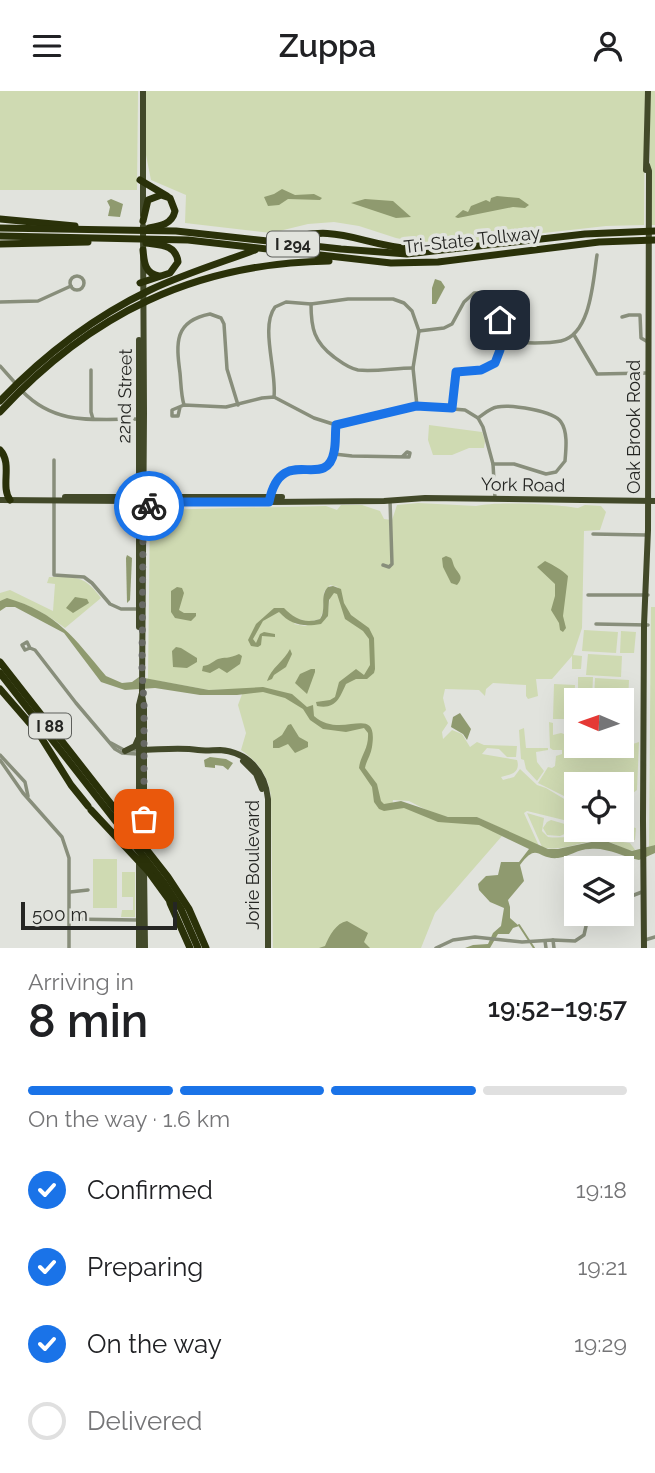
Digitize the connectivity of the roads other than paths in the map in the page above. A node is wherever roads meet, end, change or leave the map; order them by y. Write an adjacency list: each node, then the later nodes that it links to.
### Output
1 (142, 91): 3 (main road, 22nd Street)
2 (648, 91): 28 (main road, Oak Brook Road)
3 (141, 180): 4 (highway); 6 (main road, 22nd Street)
4 (170, 198): 6 (highway); 9 (highway)
5 (0, 219): 8 (highway)
6 (141, 221): 18 (main road, 22nd Street)
7 (0, 228): 8 (highway, Tri-State Tollway / I 294)
8 (110, 230): 9 (highway, Tri-State Tollway / I 294)
9 (128, 230): 19 (highway, Tri-State Tollway / I 294)
10 (655, 231): 19 (highway, Tri-State Tollway / I 294)
11 (0, 236): 12 (highway, Tri-State Tollway / I 294)
12 (21, 236): 13 (highway, Tri-State Tollway / I 294); 16 (highway)
13 (158, 239): 15 (highway); 21 (highway, Tri-State Tollway / I 294)
14 (655, 240): 21 (highway, Tri-State Tollway / I 294)
15 (124, 241): 16 (highway); 22 (highway)
16 (65, 243): 17 (highway)
17 (0, 244)
18 (142, 248): 22 (highway); 23 (main road, 22nd Street)
19 (458, 249): 40 (highway)
20 (597, 255): 30 (street)
21 (375, 262): 44 (highway)
22 (164, 276): 23 (highway)
23 (141, 283): 47 (main road, 22nd Street)
24 (71, 286): 25 (street)
25 (0, 302)
26 (311, 304): 29 (street); 35 (street); 39 (street)
27 (622, 317): 32 (street)
28 (651, 317): 32 (main road, Oak Brook Road)
29 (419, 331): 31 (street); 35 (street)
30 (574, 335): 31 (street); 38 (street)
31 (500, 342): 33 (street)
32 (648, 342): 38 (main road, Oak Brook Road)
33 (494, 364): 36 (street); 43 (street)
34 (0, 366): 46 (street)
35 (413, 368): 42 (street)
36 (500, 369)
37 (91, 370): 46 (street)
38 (648, 373): 64 (main road, Oak Brook Road)
39 (274, 397): 41 (street); 48 (street)
40 (0, 401)
41 (238, 405): 41 (street)
42 (416, 406): 43 (street); 48 (street)
43 (452, 408): 45 (street)
44 (0, 412)
45 (478, 418): 53 (street); 53 (street)
46 (93, 419): 47 (street)
47 (141, 420): 54 (main road, 22nd Street)
48 (336, 425): 50 (street)
49 (0, 450): 55 (highway)
50 (334, 454): 51 (street); 61 (street)
51 (403, 456)
52 (54, 460): 58 (street)
53 (493, 464): 57 (street)
54 (141, 484): 56 (main road); 59 (main road, 22nd Street); 60 (main road)
55 (4, 496): 58 (main road, York Road)
56 (128, 496): 58 (main road, York Road); 59 (main road, York Road)
57 (495, 498): 62 (main road, York Road); 64 (main road, York Road)
58 (54, 499): 63 (main road, York Road); 72 (street)
59 (141, 499): 60 (main road, York Road); 63 (main road, York Road); 65 (main road, 22nd Street); 66 (main road, 22nd Street)
60 (154, 499): 61 (main road, York Road); 66 (main road)
61 (269, 499): 62 (main road, York Road)
62 (390, 499): 69 (street)
63 (120, 501): 65 (main road)
64 (652, 501): 68 (main road, Oak Brook Road)
65 (139, 517): 72 (main road, 22nd Street)
66 (143, 526): 72 (main road, 22nd Street)
67 (593, 534): 68 (street)
68 (648, 535): 71 (main road, Oak Brook Road)
69 (383, 565)
70 (588, 595): 71 (street)
71 (647, 595): 74 (main road, Oak Brook Road)
72 (141, 609): 80 (main road, 22nd Street)
73 (596, 624): 74 (street)
74 (646, 625): 87 (main road, Oak Brook Road)
75 (30, 648): 82 (street)
76 (0, 662): 104 (highway, I 88)
77 (0, 673): 79 (highway, I 88)
78 (0, 684): 79 (highway); 88 (highway, I 88)
79 (43, 728): 88 (highway, I 88)
80 (142, 739): 81 (main road); 82 (main road); 83 (main road, 22nd Street)
81 (155, 751): 83 (main road, Jorie Boulevard); 85 (main road); 105 (main road, Jorie Boulevard)
82 (125, 752): 83 (street); 85 (main road)
83 (142, 752): 85 (main road, 22nd Street)
84 (0, 757): 86 (street); 86 (street)
85 (141, 767): 94 (main road, 22nd Street)
86 (29, 798): 90 (street)
87 (644, 864): 91 (main road, Oak Brook Road); 99 (main road, Oak Brook Road)
88 (148, 867): 103 (highway, I 88); 103 (highway, I 88)
89 (88, 890): 90 (street)
90 (69, 892): 93 (street)
91 (643, 892): 92 (street); 99 (main road, Oak Brook Road)
92 (634, 895)
93 (70, 919): 94 (street); 100 (street)
94 (141, 921): 101 (main road, 22nd Street); 102 (main road, 22nd Street)
95 (587, 926): 98 (street)
96 (655, 937): 99 (street)
97 (545, 940): 98 (street); 106 (street); 107 (street)
98 (553, 940): 108 (street)
99 (645, 944)
100 (69, 948)
101 (139, 948)
102 (145, 948)
103 (194, 948)
104 (206, 948)
105 (266, 948)
106 (436, 948)
107 (546, 948)
108 (554, 948)

